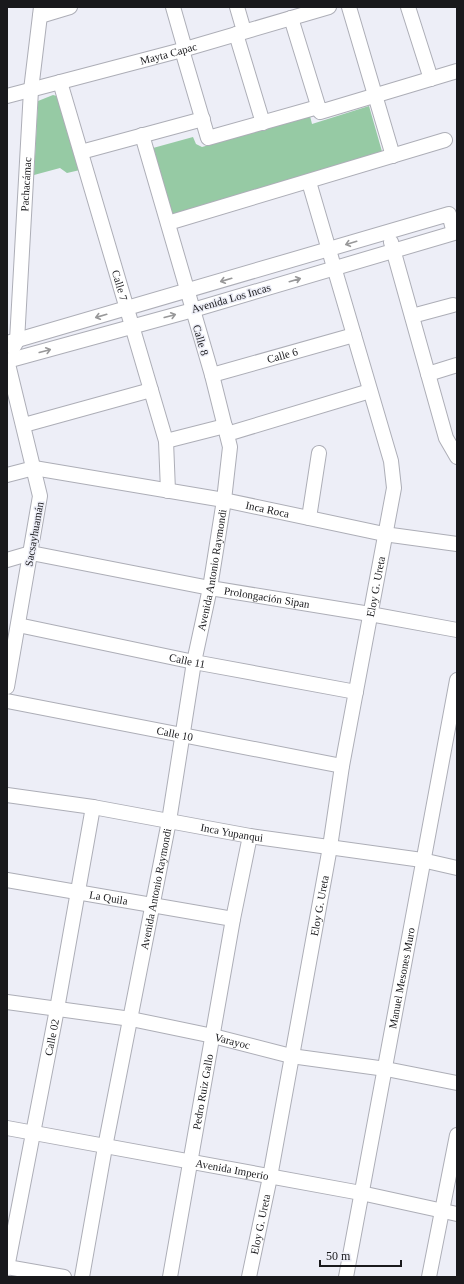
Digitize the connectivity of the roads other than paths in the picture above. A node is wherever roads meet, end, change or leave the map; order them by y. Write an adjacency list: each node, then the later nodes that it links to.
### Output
1 (70, 7): 7 (street)
2 (173, 7): 10 (street)
3 (237, 7): 9 (street)
4 (329, 7): 8 (street, Mayta Capac)
5 (348, 7): 15 (street)
6 (408, 7): 12 (street)
7 (41, 11): 14 (street, Pachacámac)
8 (299, 13): 9 (street, Mayta Capac); 17 (street)
9 (240, 33): 10 (street, Mayta Capac); 19 (street)
10 (184, 49): 13 (street, Mayta Capac); 18 (street)
11 (457, 71): 12 (street)
12 (431, 79): 15 (street)
13 (60, 82): 14 (street, Mayta Capac); 22 (street, Calle 7)
14 (31, 90): 16 (street, Mayta Capac); 37 (street, Pachacámac)
15 (375, 95): 17 (street); 23 (street)
16 (7, 96)
17 (318, 107): 19 (street)
18 (203, 119): 19 (street); 20 (street)
19 (263, 122)
20 (142, 136): 22 (street); 25 (street, Calle 8)
21 (445, 140): 23 (street)
22 (81, 152): 32 (street, Calle 7)
23 (393, 156): 24 (street)
24 (309, 182): 25 (street); 27 (street, Eloy G. Ureta)
25 (168, 223): 30 (street, Calle 8)
26 (388, 232): 27 (street, Avenida Los Incas, one-way to 27); 28 (street); 28 (street, Avenida Los Incas)
27 (329, 250): 29 (street, Eloy G. Ureta); 30 (street, Avenida Los Incas, one-way to 30)
28 (393, 250): 29 (street, Avenida Los Incas); 34 (street)
29 (334, 268): 33 (street, Avenida Los Incas, one-way to 29); 36 (street, Eloy G. Ureta)
30 (186, 291): 32 (street, Avenida Los Incas); 33 (street, Calle 8)
31 (453, 305): 34 (street)
32 (126, 309): 35 (street, Calle 7); 37 (street, Avenida Los Incas, one-way to 37)
33 (193, 310): 35 (street, Avenida Los Incas, one-way to 33); 41 (street, Calle 8)
34 (412, 316): 40 (street)
35 (132, 326): 38 (street, Avenida Los Incas, one-way to 35); 42 (street, Calle 7)
36 (354, 335): 41 (street, Calle 6); 43 (street, Eloy G. Ureta)
37 (12, 342): 38 (street, Pachacámac)
38 (7, 361): 44 (street, Sacsayhuamán)
39 (457, 365): 40 (street)
40 (428, 374): 48 (street)
41 (212, 375): 45 (street, Calle 8)
42 (151, 390): 44 (street); 46 (street, Calle 7)
43 (370, 391): 45 (street); 54 (street, Eloy G. Ureta)
44 (24, 425): 49 (street, Sacsayhuamán)
45 (226, 430): 46 (street); 52 (street, Calle 8)
46 (166, 441): 51 (street, Calle 7)
47 (319, 453): 53 (street)
48 (457, 457)
49 (34, 468): 50 (street, Inca Roca); 51 (street, Inca Roca); 56 (street, Sacsayhuamán)
50 (7, 475)
51 (168, 491): 52 (street, Inca Roca)
52 (224, 500): 53 (street, Inca Roca); 58 (street, Avenida Antonio Raymondi)
53 (309, 518): 54 (street, Inca Roca)
54 (384, 534): 55 (street, Inca Roca); 59 (street, Eloy G. Ureta)
55 (457, 544)
56 (31, 553): 57 (street, Prolongación Sipan); 58 (street, Prolongación Sipan); 60 (street, Sacsayhuamán)
57 (7, 560)
58 (210, 588): 59 (street, Prolongación Sipan); 62 (street, Avenida Antonio Raymondi)
59 (370, 614): 61 (street, Prolongación Sipan); 65 (street, Eloy G. Ureta)
60 (18, 625): 62 (street, Calle 11); 64 (street, Sacsayhuamán)
61 (457, 630)
62 (194, 662): 65 (street, Calle 11); 67 (street, Avenida Antonio Raymondi)
63 (457, 680): 74 (street, Manuel Mesones Muro)
64 (7, 687)
65 (356, 692): 68 (street, Eloy G. Ureta)
66 (7, 701): 67 (street, Calle 10)
67 (183, 736): 68 (street, Calle 10); 71 (street, Avenida Antonio Raymondi)
68 (342, 766): 73 (street, Eloy G. Ureta)
69 (7, 795): 70 (street, Inca Yupanqui)
70 (93, 807): 71 (street, Inca Yupanqui); 77 (street, Calle 02)
71 (169, 821): 72 (street, Inca Yupanqui); 78 (street, Avenida Antonio Raymondi)
72 (250, 836): 73 (street, Inca Yupanqui); 79 (street, Pedro Ruiz Gallo)
73 (330, 846): 74 (street, Inca Yupanqui); 84 (street, Eloy G. Ureta)
74 (422, 860): 75 (street, Inca Yupanqui); 85 (street, Manuel Mesones Muro)
75 (457, 868)
76 (7, 880): 77 (street, La Quila)
77 (77, 891): 78 (street, La Quila); 81 (street, Calle 02)
78 (151, 906): 79 (street, La Quila); 82 (street, Avenida Antonio Raymondi)
79 (233, 919): 83 (street, Pedro Ruiz Gallo)
80 (7, 1002): 81 (street, Varayoc)
81 (57, 1009): 82 (street, Varayoc); 88 (street, Calle 02)
82 (131, 1019): 83 (street, Varayoc); 90 (street, Avenida Antonio Raymondi)
83 (213, 1036): 84 (street, Varayoc); 91 (street, Pedro Ruiz Gallo)
84 (291, 1056): 85 (street, Varayoc); 92 (street, Eloy G. Ureta)
85 (386, 1069): 86 (street, Varayoc); 93 (street, Manuel Mesones Muro)
86 (457, 1083)
87 (7, 1128): 88 (street, Avenida Imperio)
88 (34, 1132): 90 (street, Avenida Imperio); 96 (street, Calle 02)
89 (457, 1135): 94 (street)
90 (105, 1146): 91 (street, Avenida Imperio); 98 (street, Avenida Antonio Raymondi)
91 (191, 1160): 92 (street, Avenida Imperio); 99 (street, Pedro Ruiz Gallo)
92 (270, 1177): 93 (street, Avenida Imperio); 100 (street, Eloy G. Ureta)
93 (361, 1193): 94 (street, Avenida Imperio); 101 (street, Manuel Mesones Muro)
94 (441, 1211): 95 (street, Avenida Imperio); 102 (street)
95 (457, 1214)
96 (7, 1267): 97 (street)
97 (64, 1277)
98 (82, 1277)
99 (170, 1277)
100 (249, 1277)
101 (346, 1277)
102 (430, 1277)

